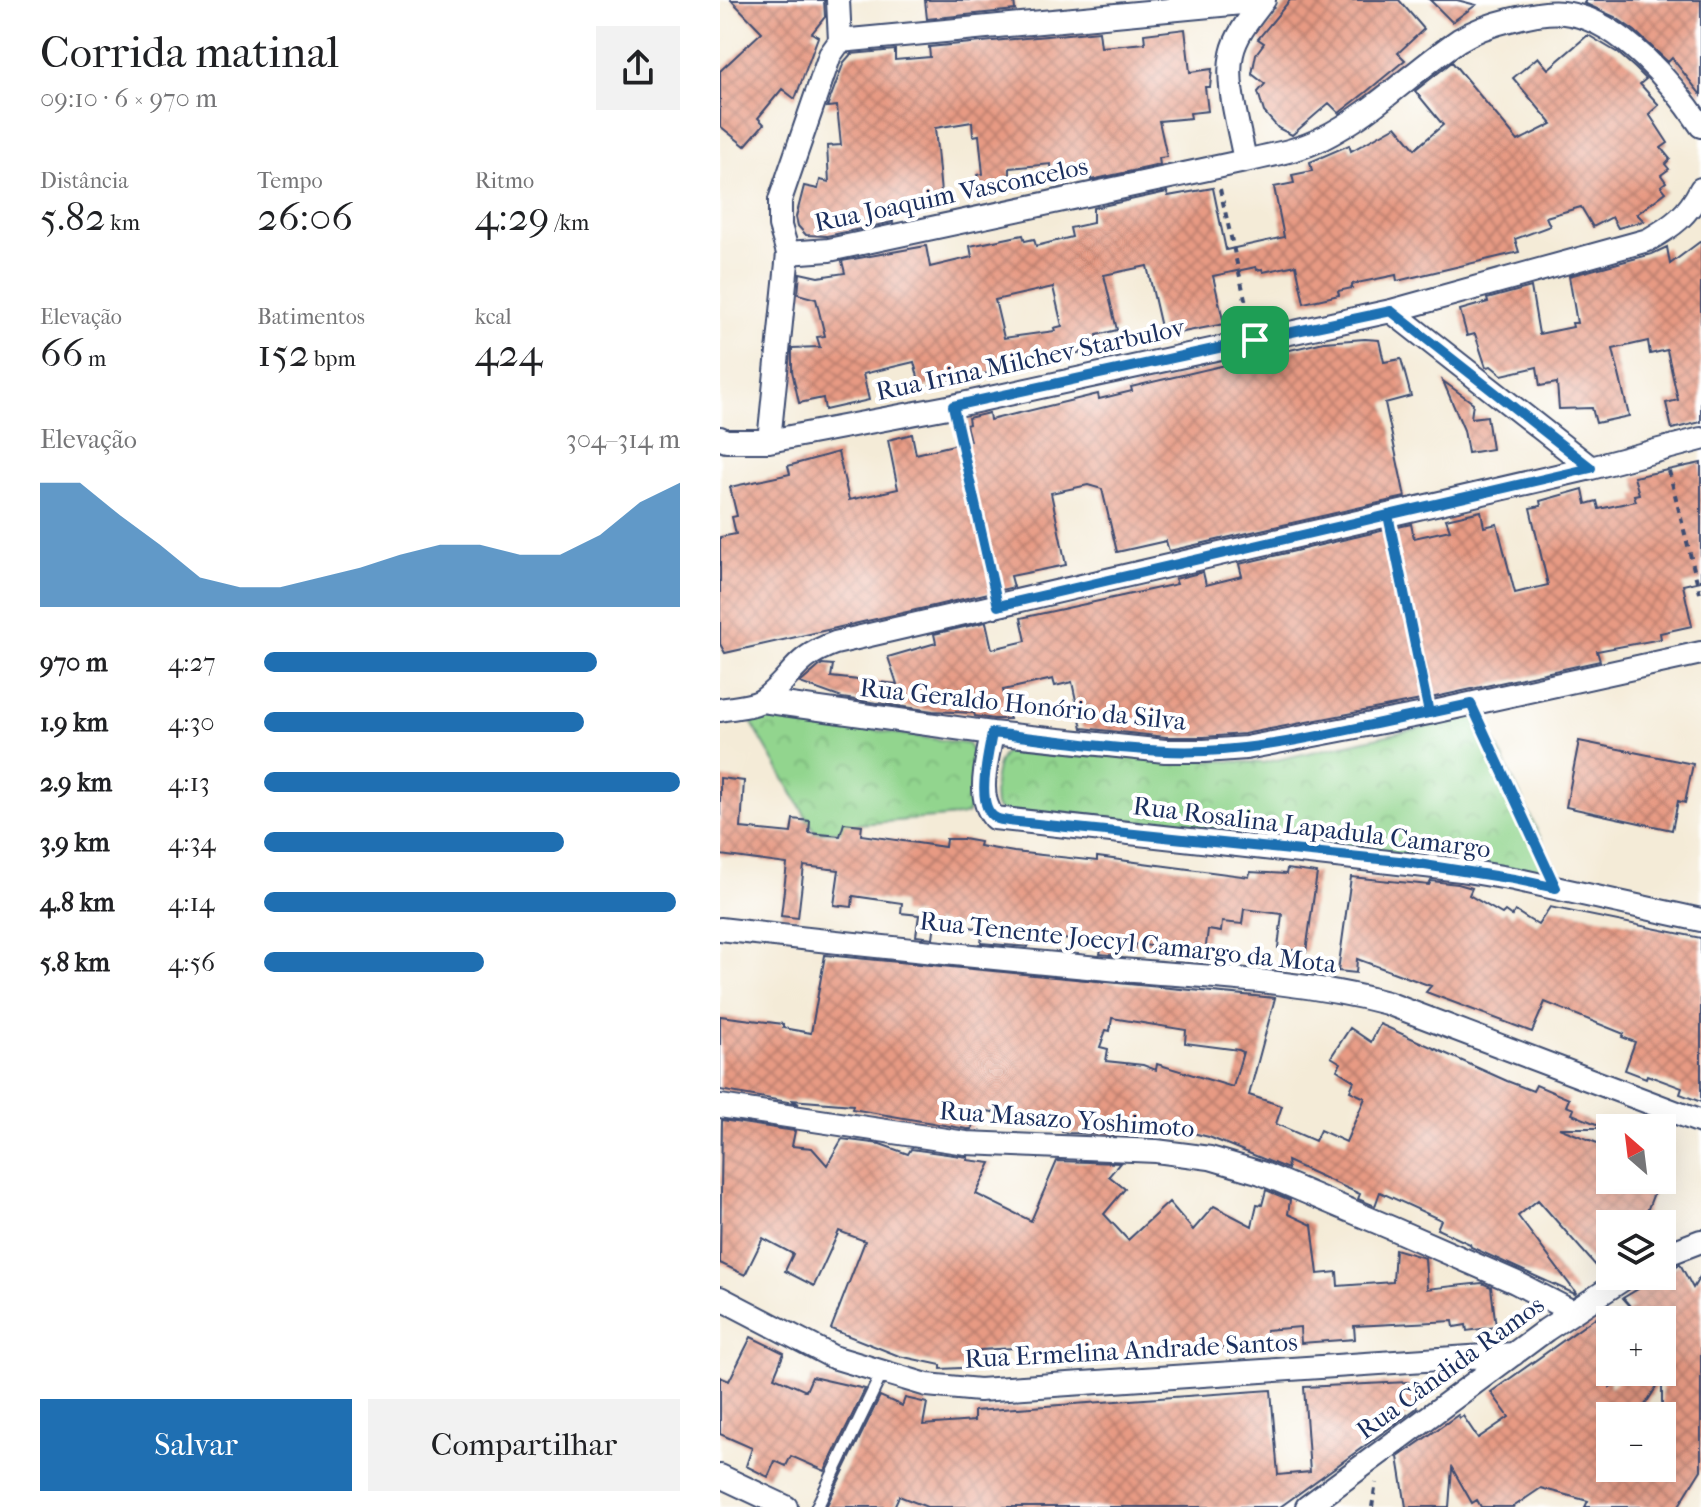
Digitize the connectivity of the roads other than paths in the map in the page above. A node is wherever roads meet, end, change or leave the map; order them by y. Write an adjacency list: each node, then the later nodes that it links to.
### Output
1 (838, 0): 3 (street)
2 (1264, 0): 3 (street); 5 (street)
3 (840, 41): 7 (street, Rua Joaquim Vasconcelos)
4 (1701, 126): 5 (street)
5 (1245, 161): 7 (street, Rua Joaquim Vasconcelos)
6 (1701, 189): 8 (street, Rua Irina Milchev Starbulov)
7 (788, 253): 11 (street)
8 (1391, 311): 11 (street, Rua Irina Milchev Starbulov); 12 (street)
9 (1701, 439): 12 (street, Rua Geraldo Honório da Silva)
10 (722, 441): 11 (street, Rua Irina Milchev Starbulov)
11 (769, 441)
12 (1591, 468): 14 (street, Rua Geraldo Honório da Silva)
13 (1701, 653): 16 (street, Rua Geraldo Honório da Silva)
14 (762, 701): 15 (street, Rua Geraldo Honório da Silva); 16 (street, Rua Geraldo Honório da Silva)
15 (720, 710)
16 (992, 733): 17 (street, Rua Rosalina Lapadula Camargo)
17 (1701, 920)
18 (720, 929): 20 (street, Rua Tenente Joecyl Camargo da Mota)
19 (720, 1106): 25 (street, Rua Masazo Yoshimoto)
20 (1701, 1122)
21 (1701, 1241): 22 (street)
22 (1676, 1251)
23 (1607, 1290): 25 (street, Rua Cândida Ramos)
24 (720, 1298): 27 (street, Rua Ermelina Andrade Santos)
25 (1573, 1312): 26 (street, Rua Cândida Ramos)
26 (1514, 1354): 27 (street, Rua Ermelina Andrade Santos); 31 (street, Rua Cândida Ramos)
27 (882, 1373): 30 (lane)
28 (720, 1476): 29 (street)
29 (786, 1507)
30 (817, 1507)
31 (1307, 1507)

